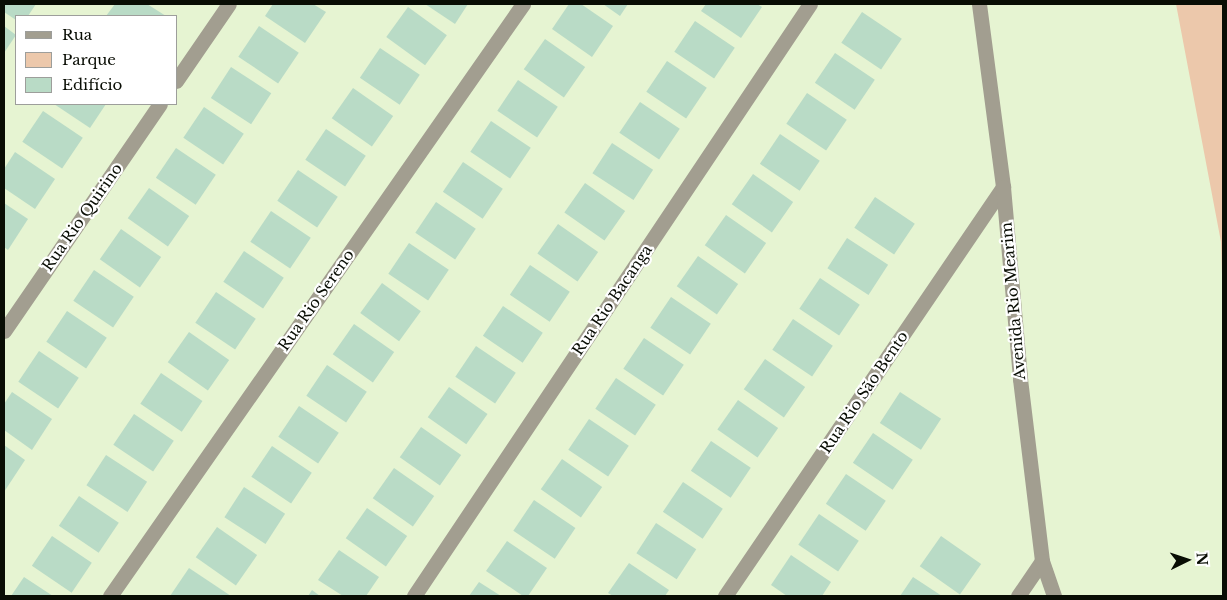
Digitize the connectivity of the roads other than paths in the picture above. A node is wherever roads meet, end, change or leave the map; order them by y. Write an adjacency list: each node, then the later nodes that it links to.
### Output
1 (229, 4): 5 (street)
2 (523, 4): 10 (street, Rua Rio Sereno)
3 (810, 4): 11 (street, Rua Rio Bacanga)
4 (979, 4): 7 (street, Avenida Rio Mearim)
5 (178, 78)
6 (159, 105): 8 (street, Rua Rio Quirino)
7 (1004, 187): 9 (street, Avenida Rio Mearim); 12 (street, Rua Rio São Bento)
8 (4, 331)
9 (1042, 561): 13 (street); 14 (street, Avenida Rio Mearim)
10 (110, 596)
11 (414, 596)
12 (725, 596)
13 (1018, 596)
14 (1054, 596)

